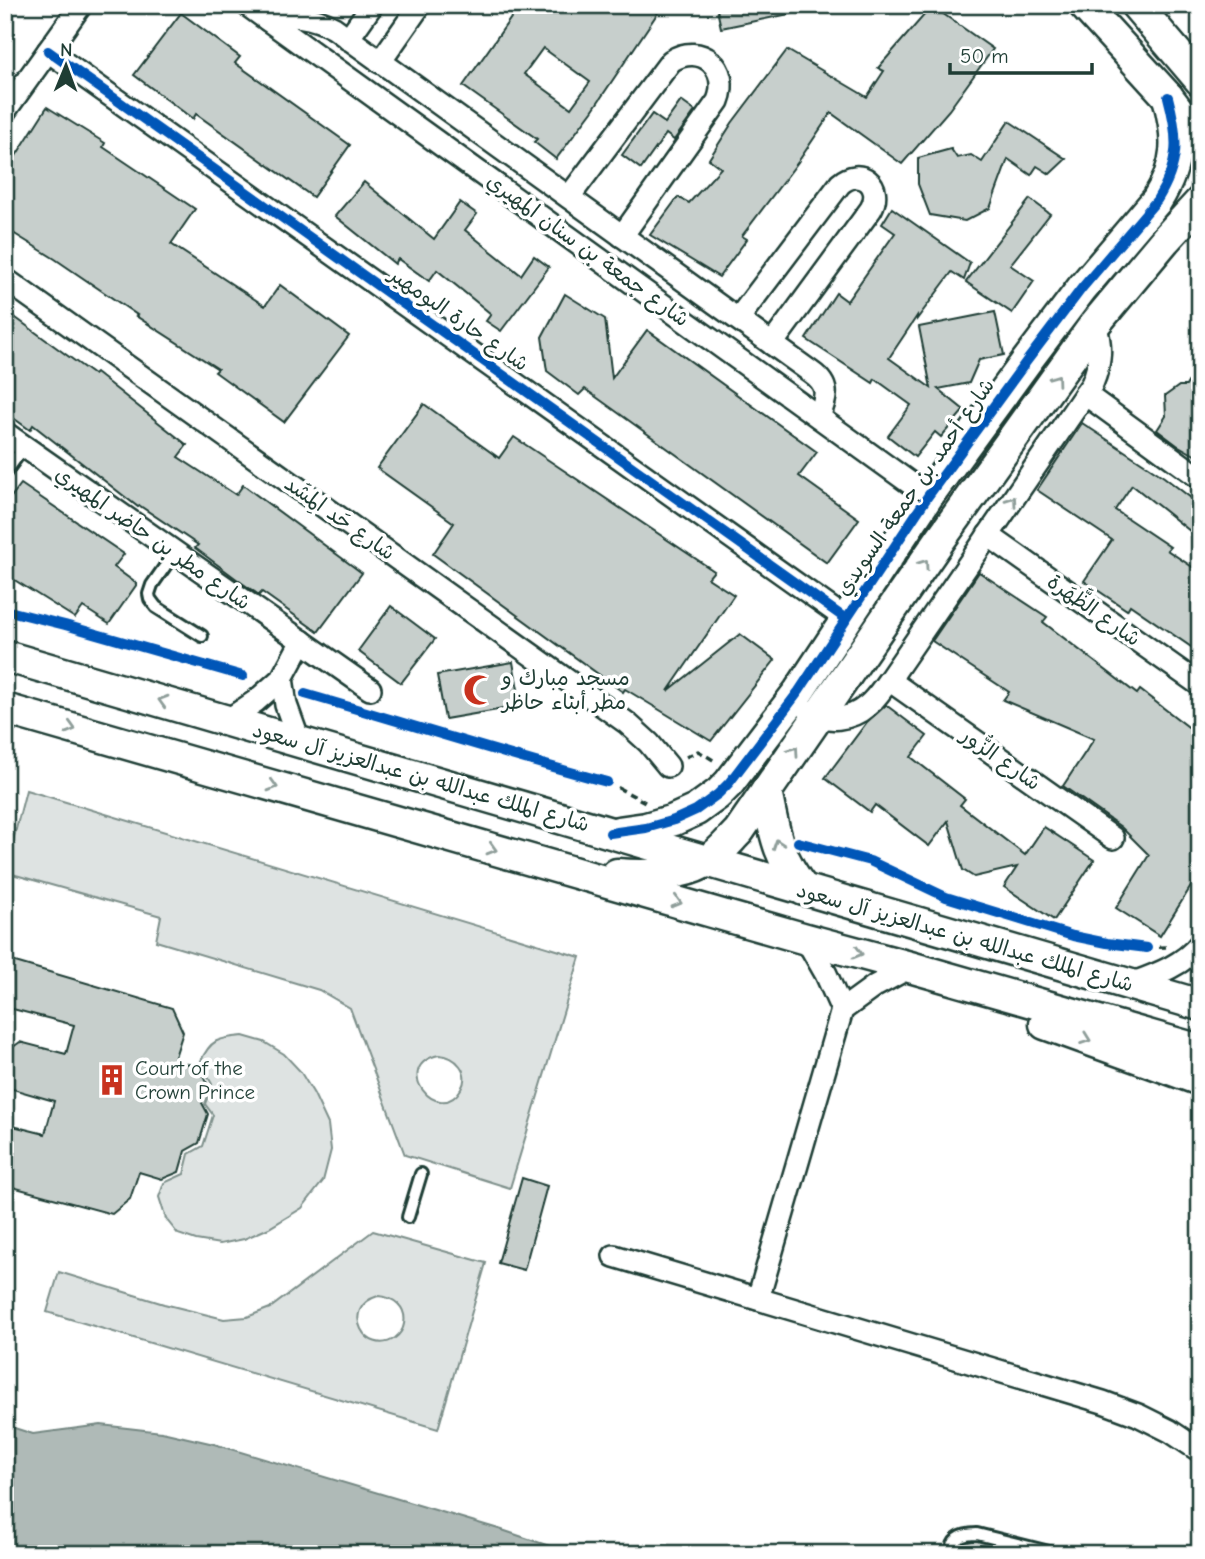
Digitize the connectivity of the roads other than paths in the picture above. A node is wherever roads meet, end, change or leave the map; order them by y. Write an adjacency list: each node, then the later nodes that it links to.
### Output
1 (81, 5): 9 (street)
2 (247, 5): 7 (street, شارع جمعة بن سنان المهيري)
3 (372, 5): 8 (street)
4 (420, 5): 10 (street)
5 (1084, 5): 12 (main road)
6 (1136, 5): 11 (main road)
7 (268, 20): 8 (street); 26 (street, شارع جمعة بن سنان المهيري)
8 (348, 39): 10 (street)
9 (48, 51): 13 (street); 35 (street, شارع حارة البومهير)
10 (380, 62): 15 (street)
11 (1195, 69)
12 (1168, 97): 14 (main road); 17 (main road, شارع أحمد بن جمعة السويدي)
13 (5, 111)
14 (1200, 139)
15 (569, 197): 19 (street); 19 (street, شارع جمعة بن سنان المهيري)
16 (1200, 202): 20 (main road)
17 (1140, 218): 20 (main road); 31 (main road, شارع أحمد بن جمعة السويدي)
18 (1200, 233): 20 (main road)
19 (622, 236): 22 (street)
20 (1164, 242): 23 (main road)
21 (5, 279): 48 (street, شارع حَد المِشَد)
22 (738, 319): 24 (street); 24 (street)
23 (1095, 324): 25 (street); 33 (main road, one-way to 23)
24 (772, 344): 26 (street)
25 (1085, 394): 30 (street); 32 (street, one-way to 25)
26 (819, 417): 31 (street, شارع جمعة بن سنان المهيري)
27 (5, 433): 28 (street, شارع مطر بن حاضر المهيري)
28 (24, 447): 29 (lane); 34 (street, شارع مطر بن حاضر المهيري)
29 (5, 473)
30 (1200, 478)
31 (928, 496): 33 (main road); 35 (main road, شارع أحمد بن جمعة السويدي)
32 (988, 535): 40 (street); 41 (street, شارع الظَّهَرة)
33 (942, 537): 45 (main road, one-way to 33)
34 (175, 552): 36 (lane); 37 (street, شارع مطر بن حاضر المهيري)
35 (846, 619): 43 (main road, شارع أحمد بن جمعة السويدي)
36 (202, 636)
37 (302, 641): 39 (street); 42 (street, شارع مطر بن حاضر المهيري)
38 (5, 656): 46 (main road, شارع الملك عبدالله بن عبدالعزيز آل سعود, one-way to 38)
39 (282, 678): 46 (street); 47 (street)
40 (889, 680): 45 (street); 51 (street, شارع الزُّور)
41 (1200, 685)
42 (370, 689)
43 (799, 691): 45 (street); 50 (main road, شارع أحمد بن جمعة السويدي)
44 (5, 709): 53 (main road, شارع الملك عبدالله بن عبدالعزيز آل سعود, one-way to 53)
45 (818, 716): 49 (main road, one-way to 45)
46 (228, 720): 47 (main road, شارع الملك عبدالله بن عبدالعزيز آل سعود)
47 (299, 741): 50 (main road, شارع الملك عبدالله بن عبدالعزيز آل سعود)
48 (668, 766)
49 (766, 792): 52 (main road); 54 (main road, one-way to 49)
50 (610, 833): 52 (main road, شارع الملك عبدالله بن عبدالعزيز آل سعود)
51 (1113, 838)
52 (707, 862): 53 (main road); 54 (main road, شارع الملك عبدالله بن عبدالعزيز آل سعود)
53 (564, 869): 55 (main road, شارع الملك عبدالله بن عبدالعزيز آل سعود, one-way to 55)
54 (804, 890): 58 (main road, شارع الملك عبدالله بن عبدالعزيز آل سعود)
55 (806, 939): 57 (main road, شارع الملك عبدالله بن عبدالعزيز آل سعود, one-way to 57); 60 (street)
56 (1199, 952): 58 (street)
57 (910, 967): 60 (street); 61 (main road, شارع الملك عبدالله بن عبدالعزيز آل سعود); 62 (main road, one-way to 62)
58 (1128, 985): 59 (main road, شارع الملك عبدالله بن عبدالعزيز آل سعود)
59 (1200, 1005)
60 (842, 1010): 66 (street)
61 (1200, 1050)
62 (1200, 1080)
63 (421, 1174): 64 (lane)
64 (408, 1217)
65 (614, 1256): 66 (street)
66 (758, 1299): 67 (street)
67 (1200, 1451)
68 (1006, 1541): 69 (lane); 70 (lane); 71 (lane)
69 (951, 1554)
70 (1008, 1554)
71 (1057, 1554)

